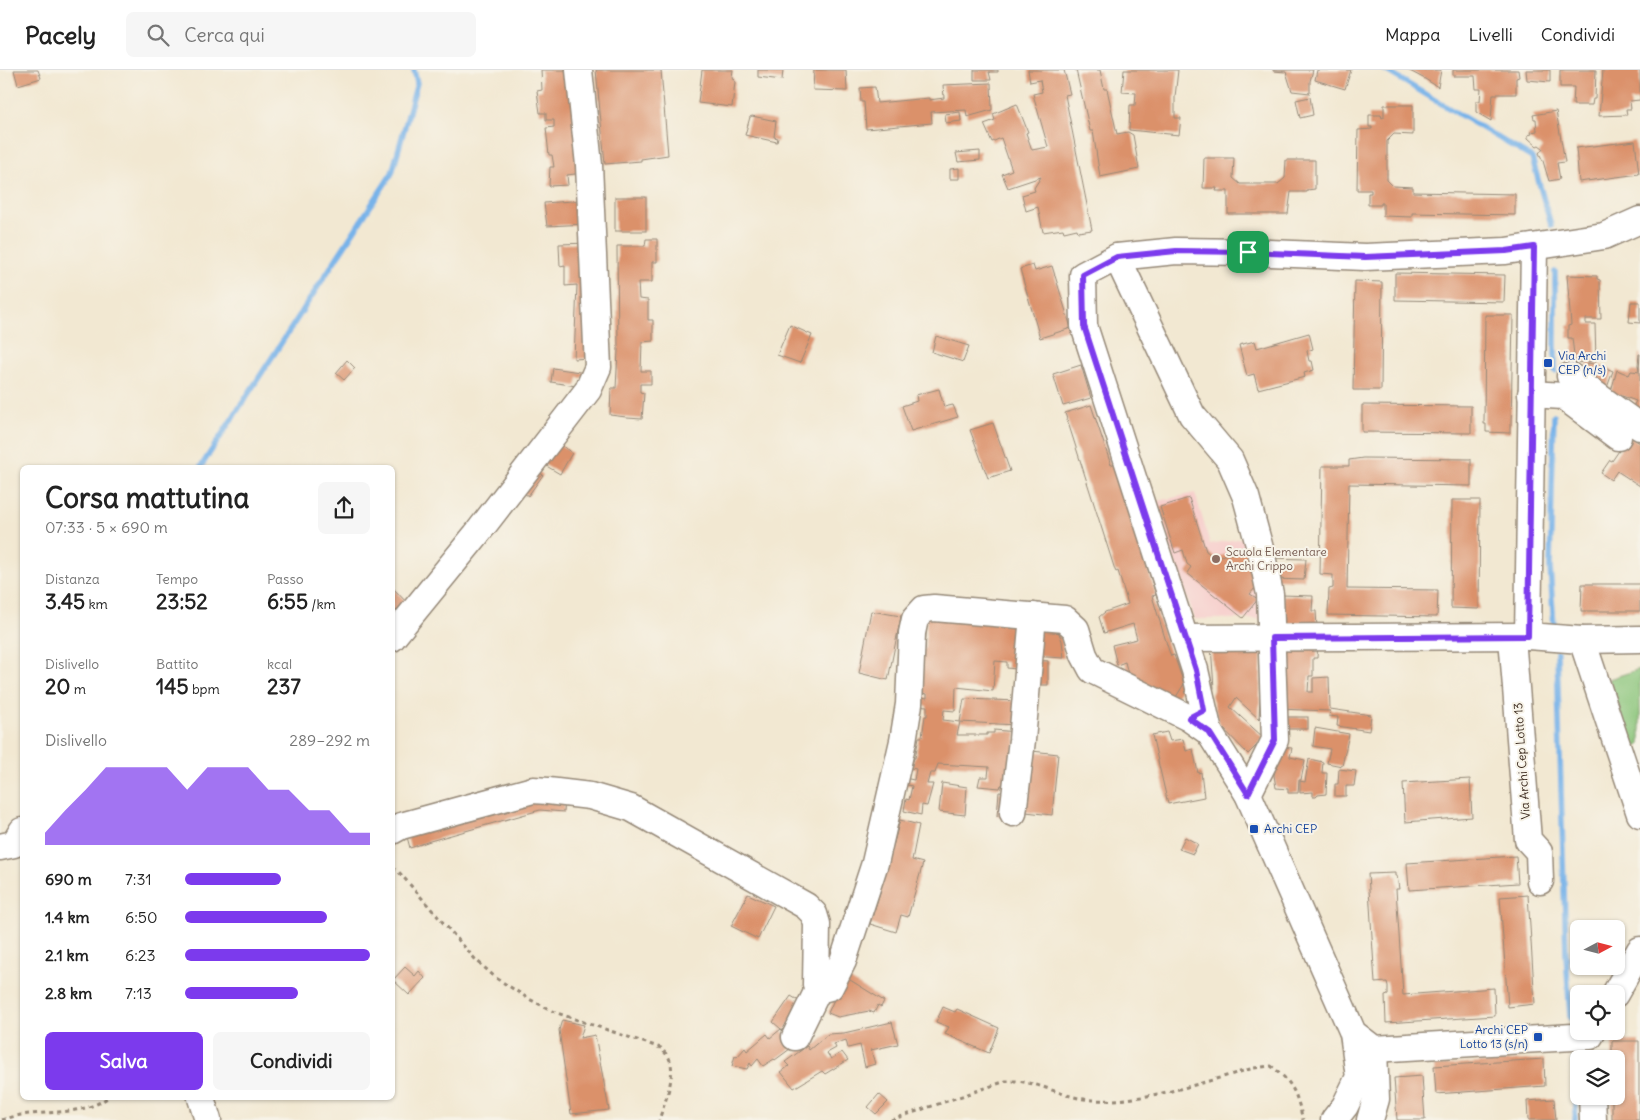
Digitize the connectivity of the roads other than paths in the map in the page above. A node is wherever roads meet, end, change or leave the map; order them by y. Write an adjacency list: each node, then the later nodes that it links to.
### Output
1 (579, 70): 9 (street)
2 (1640, 220): 3 (street)
3 (1534, 247): 4 (street); 6 (street, Via Archi Cep Lotto 13)
4 (1117, 257): 11 (street); 12 (street)
5 (1570, 376): 7 (street)
6 (1531, 394): 7 (street); 10 (street, Via Archi Cep Lotto 13)
7 (1629, 432)
8 (1034, 616): 15 (street); 17 (street); 24 (street)
9 (395, 634)
10 (1520, 637): 12 (street); 14 (street); 22 (street, Via Archi Cep Lotto 13)
11 (1185, 638): 12 (street); 15 (street)
12 (1272, 638): 16 (street)
13 (1640, 639): 14 (street)
14 (1582, 640): 18 (street)
15 (1201, 720): 16 (street)
16 (1248, 794): 26 (street)
17 (1013, 813)
18 (1640, 814)
19 (395, 829): 24 (street)
20 (20, 834): 21 (street)
21 (0, 847)
22 (1540, 881)
23 (1640, 950): 25 (street)
24 (818, 988): 27 (street)
25 (1625, 990)
26 (1353, 1034): 29 (street); 33 (street)
27 (795, 1037)
28 (1591, 1042): 29 (street)
29 (1374, 1049): 34 (street)
30 (202, 1100): 32 (street)
31 (1592, 1105): 35 (street)
32 (208, 1120)
33 (1334, 1120)
34 (1370, 1120)
35 (1593, 1120)

